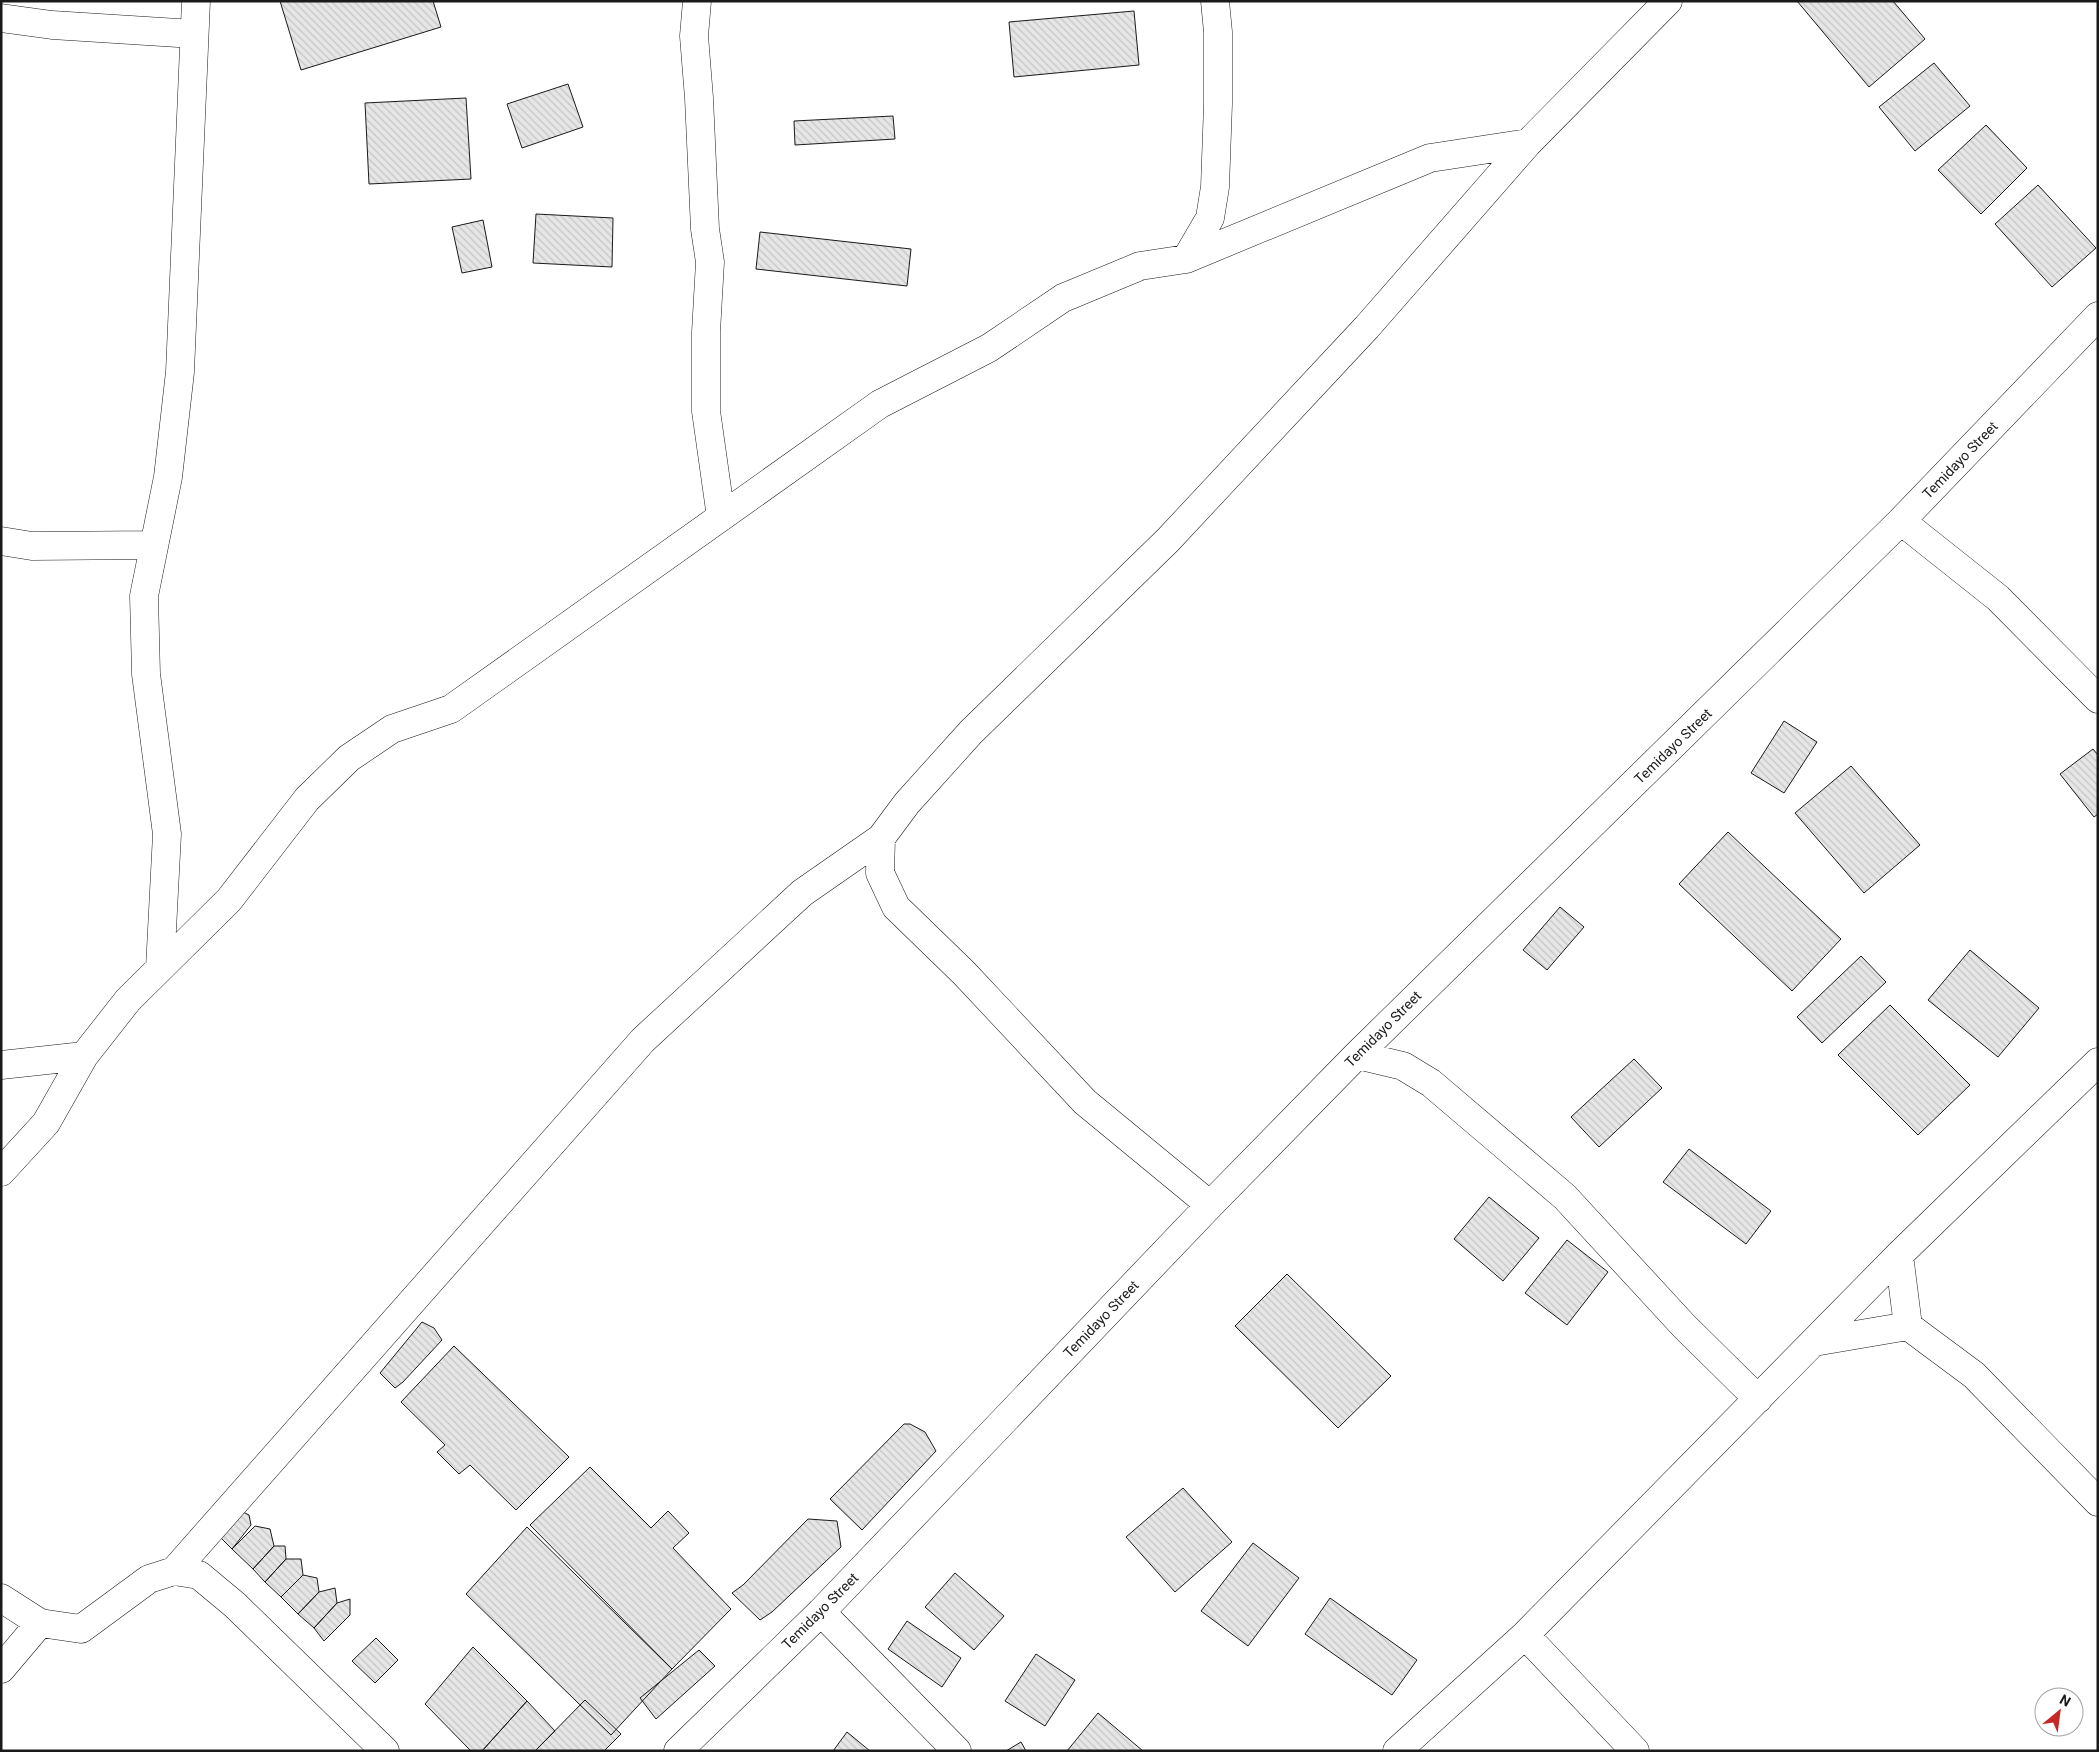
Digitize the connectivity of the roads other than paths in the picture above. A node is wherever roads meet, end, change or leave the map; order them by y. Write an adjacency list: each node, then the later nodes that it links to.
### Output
1 (196, 1): 6 (street)
2 (697, 1): 10 (street)
3 (1215, 1): 8 (street)
4 (1668, 1): 7 (street)
5 (1, 18): 6 (street)
6 (194, 34): 13 (street)
7 (1528, 143): 8 (street); 15 (street)
8 (1186, 259): 10 (street)
9 (2098, 316): 11 (street, Temidayo Street)
10 (721, 517): 16 (street)
11 (1901, 521): 14 (street); 17 (street, Temidayo Street)
12 (1, 541): 13 (street)
13 (154, 545): 16 (street)
14 (2098, 700)
15 (881, 838): 22 (street); 28 (street)
16 (160, 968): 18 (street)
17 (1357, 1055): 22 (street, Temidayo Street); 26 (street)
18 (84, 1056): 20 (street); 21 (street)
19 (2098, 1062): 23 (street)
20 (1, 1064)
21 (1, 1172)
22 (1210, 1205): 30 (street, Temidayo Street)
23 (1900, 1255): 24 (street); 25 (street)
24 (1908, 1326): 25 (street); 27 (street)
25 (1814, 1342): 26 (street)
26 (1758, 1398): 32 (street)
27 (2098, 1502)
28 (174, 1571): 31 (street); 34 (street)
29 (1, 1598): 31 (street)
30 (821, 1612): 35 (street, Temidayo Street); 36 (street)
31 (40, 1623): 33 (street)
32 (1525, 1635): 37 (street); 38 (street)
33 (1, 1669)
34 (385, 1751)
35 (678, 1751)
36 (957, 1751)
37 (1397, 1751)
38 (1636, 1751)

